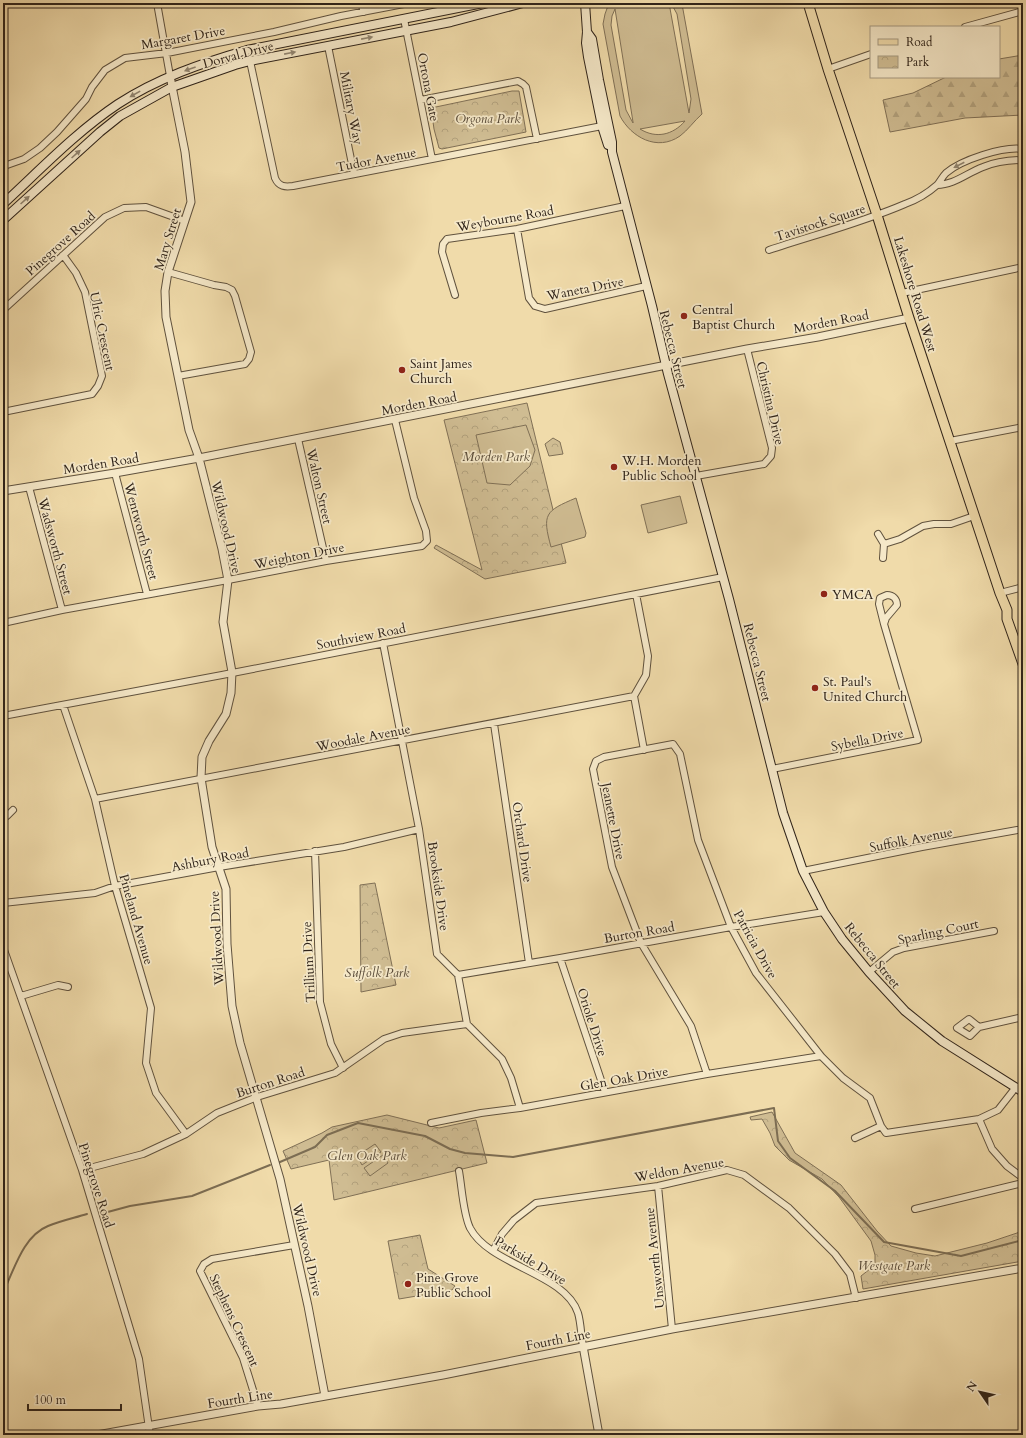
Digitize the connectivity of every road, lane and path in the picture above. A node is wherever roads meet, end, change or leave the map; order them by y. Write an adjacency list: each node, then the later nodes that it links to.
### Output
1 (157, 3): 17 (street, Mary Street)
2 (361, 3): 10 (street)
3 (409, 3): 10 (street, Margaret Drive)
4 (483, 3): 12 (main road, Dorval Drive)
5 (523, 3): 14 (main road, Dorval Drive)
6 (582, 3): 11 (main road)
7 (585, 3): 11 (main road, Rebecca Street)
8 (808, 3): 20 (main road, Lakeshore Road West)
9 (1023, 11): 13 (street)
10 (364, 12): 17 (street, Margaret Drive)
11 (586, 15): 15 (main road, Rebecca Street)
12 (404, 19): 14 (street, Ortona Gate); 21 (main road, Dorval Drive, one-way to 21)
13 (969, 26)
14 (407, 31): 16 (main road, Dorval Drive, one-way to 14); 23 (street, Ortona Gate)
15 (587, 32): 24 (main road, Rebecca Street); 27 (main road, Rebecca Street)
16 (328, 46): 19 (main road, Dorval Drive, one-way to 16); 33 (street, Military Way)
17 (167, 53): 21 (street, Mary Street); 31 (street, Margaret Drive)
18 (870, 54): 20 (street)
19 (250, 61): 22 (main road, Dorval Drive); 33 (street, Tudor Avenue)
20 (828, 69): 37 (main road, Lakeshore Road West)
21 (170, 76): 22 (street, Mary Street); 35 (main road, Dorval Drive, one-way to 35)
22 (172, 87): 38 (main road, Dorval Drive, one-way to 22); 39 (street, Mary Street)
23 (421, 100): 25 (street); 29 (street, Ortona Gate)
24 (602, 126): 25 (street, Tudor Avenue); 27 (main road, Rebecca Street)
25 (537, 139): 29 (street, Tudor Avenue)
26 (1023, 149): 28 (street)
27 (612, 151): 36 (main road, Rebecca Street)
28 (980, 156): 32 (street); 34 (street, one-way to 34)
29 (432, 159): 33 (street, Tudor Avenue)
30 (1023, 160): 32 (street)
31 (3, 164)
32 (984, 166): 34 (street)
33 (354, 174)
34 (937, 185): 37 (street, Tavistock Square)
35 (3, 204)
36 (625, 206): 40 (street, Weybourne Road); 45 (main road, Rebecca Street)
37 (877, 215): 41 (street, Tavistock Square); 46 (main road, Lakeshore Road West)
38 (3, 220)
39 (185, 221): 42 (street, Pinegrove Road); 44 (street, Mary Street)
40 (517, 229): 45 (street, Waneta Drive); 47 (street, Weybourne Road)
41 (769, 250)
42 (63, 255): 48 (street, Pinegrove Road); 53 (street, Ulric Crescent)
43 (1023, 267): 46 (street)
44 (168, 272): 52 (street, Mary Street); 52 (street)
45 (646, 286): 51 (main road, Rebecca Street)
46 (902, 293): 49 (main road, Lakeshore Road West)
47 (455, 295)
48 (3, 310)
49 (909, 318): 50 (street, Morden Road); 57 (main road, Lakeshore Road West)
50 (747, 348): 51 (street, Morden Road); 60 (street, Christina Drive)
51 (666, 365): 54 (street, Morden Road); 60 (main road, Rebecca Street)
52 (178, 376): 58 (street, Mary Street)
53 (3, 412)
54 (394, 420): 56 (street, Morden Road); 67 (street, Weighton Drive)
55 (1023, 427): 57 (street)
56 (298, 439): 58 (street, Morden Road); 67 (street, Walton Street)
57 (950, 441): 63 (main road, Lakeshore Road West)
58 (199, 458): 59 (street, Morden Road); 69 (street, Wildwood Drive)
59 (115, 473): 61 (street, Morden Road); 72 (street, Wentworth Street)
60 (696, 476): 68 (main road, Rebecca Street)
61 (29, 487): 62 (street, Morden Road); 74 (street, Wadsworth Street)
62 (3, 491)
63 (974, 516): 65 (street); 71 (main road, Lakeshore Road West)
64 (878, 534): 65 (street)
65 (884, 544): 66 (street)
66 (883, 558)
67 (326, 561): 69 (street, Weighton Drive)
68 (723, 576): 73 (street, Southview Road); 86 (main road, Rebecca Street)
69 (228, 580): 72 (street, Weighton Drive); 79 (street, Wildwood Drive)
70 (1023, 587): 71 (street)
71 (1000, 593): 78 (main road, Lakeshore Road West)
72 (147, 594): 74 (street, Weighton Drive)
73 (636, 594): 77 (street, Southview Road); 80 (street)
74 (62, 610): 75 (street, Weighton Drive)
75 (3, 623)
76 (884, 624): 86 (street, Sybella Drive)
77 (383, 643): 79 (street, Southview Road); 84 (street, Brookside Drive)
78 (1023, 664)
79 (232, 672): 81 (street, Southview Road); 87 (street, Wildwood Drive)
80 (634, 696): 83 (street, Woodale Avenue); 85 (street)
81 (63, 705): 82 (street, Southview Road); 88 (street, Pineland Avenue)
82 (3, 716)
83 (494, 724): 84 (street, Woodale Avenue); 104 (street, Orchard Drive)
84 (402, 741): 87 (street, Woodale Avenue); 91 (street, Brookside Drive)
85 (644, 750): 99 (street, Patricia Drive); 101 (street, Jeanette Drive)
86 (772, 769): 95 (main road, Rebecca Street)
87 (201, 778): 88 (street, Woodale Avenue); 94 (street, Wildwood Drive)
88 (95, 799): 96 (street, Pineland Avenue)
89 (13, 810): 90 (street)
90 (3, 816)
91 (419, 829): 93 (street, Ashbury Road); 106 (street, Brookside Drive)
92 (1023, 829): 95 (street, Suffolk Avenue)
93 (315, 851): 94 (street, Ashbury Road); 113 (street, Trillium Drive)
94 (219, 867): 96 (street, Ashbury Road); 117 (street, Wildwood Drive)
95 (803, 871): 98 (main road, Rebecca Street)
96 (115, 886): 97 (street, Ashbury Road); 122 (street, Pineland Avenue)
97 (3, 903)
98 (824, 912): 99 (street, Burton Road); 105 (main road, Rebecca Street)
99 (731, 927): 101 (street, Burton Road); 112 (street, Patricia Drive)
100 (994, 931): 105 (street, Sparling Court)
101 (641, 943): 103 (street, Burton Road); 114 (street, Jeanette Drive)
102 (3, 947): 108 (street, Pinegrove Road)
103 (560, 958): 104 (street, Burton Road); 116 (street, Oriole Drive)
104 (529, 963): 106 (street, Burton Road)
105 (869, 972): 115 (main road, Rebecca Street)
106 (458, 975): 110 (street)
107 (68, 988): 108 (street)
108 (21, 996): 124 (street, Pinegrove Road)
109 (1023, 1017): 111 (street)
110 (467, 1024): 113 (street, Burton Road); 118 (street)
111 (979, 1026)
112 (821, 1056): 114 (street, Glen Oak Drive); 121 (street, Patricia Drive)
113 (343, 1068): 117 (street, Burton Road)
114 (707, 1074): 116 (street, Glen Oak Drive)
115 (1019, 1089): 119 (street)
116 (605, 1092): 118 (street, Glen Oak Drive)
117 (257, 1097): 122 (street, Burton Road); 130 (street, Wildwood Drive)
118 (520, 1108): 120 (street, Glen Oak Drive)
119 (979, 1119): 121 (street); 126 (street)
120 (431, 1123)
121 (881, 1126): 123 (street)
122 (186, 1134): 124 (street, Burton Road)
123 (855, 1138)
124 (82, 1170): 138 (street, Pinegrove Road)
125 (459, 1171): 131 (street, Parkside Drive)
126 (1023, 1178)
127 (1023, 1183): 129 (street)
128 (658, 1186): 131 (street, Weldon Avenue); 133 (street, Weldon Avenue); 134 (street, Unsworth Avenue)
129 (915, 1209)
130 (294, 1245): 136 (street, Wildwood Drive); 137 (street, Stephens Crescent)
131 (493, 1251): 135 (street, Parkside Drive)
132 (1023, 1268): 133 (street, Fourth Line)
133 (856, 1298): 134 (street, Fourth Line)
134 (672, 1329): 135 (street, Fourth Line)
135 (583, 1346): 136 (street, Fourth Line); 141 (street)
136 (325, 1396): 137 (street, Fourth Line)
137 (258, 1406): 138 (street, Fourth Line)
138 (149, 1426): 139 (street, Fourth Line); 140 (street, Pinegrove Road)
139 (97, 1435)
140 (150, 1435)
141 (599, 1435)

